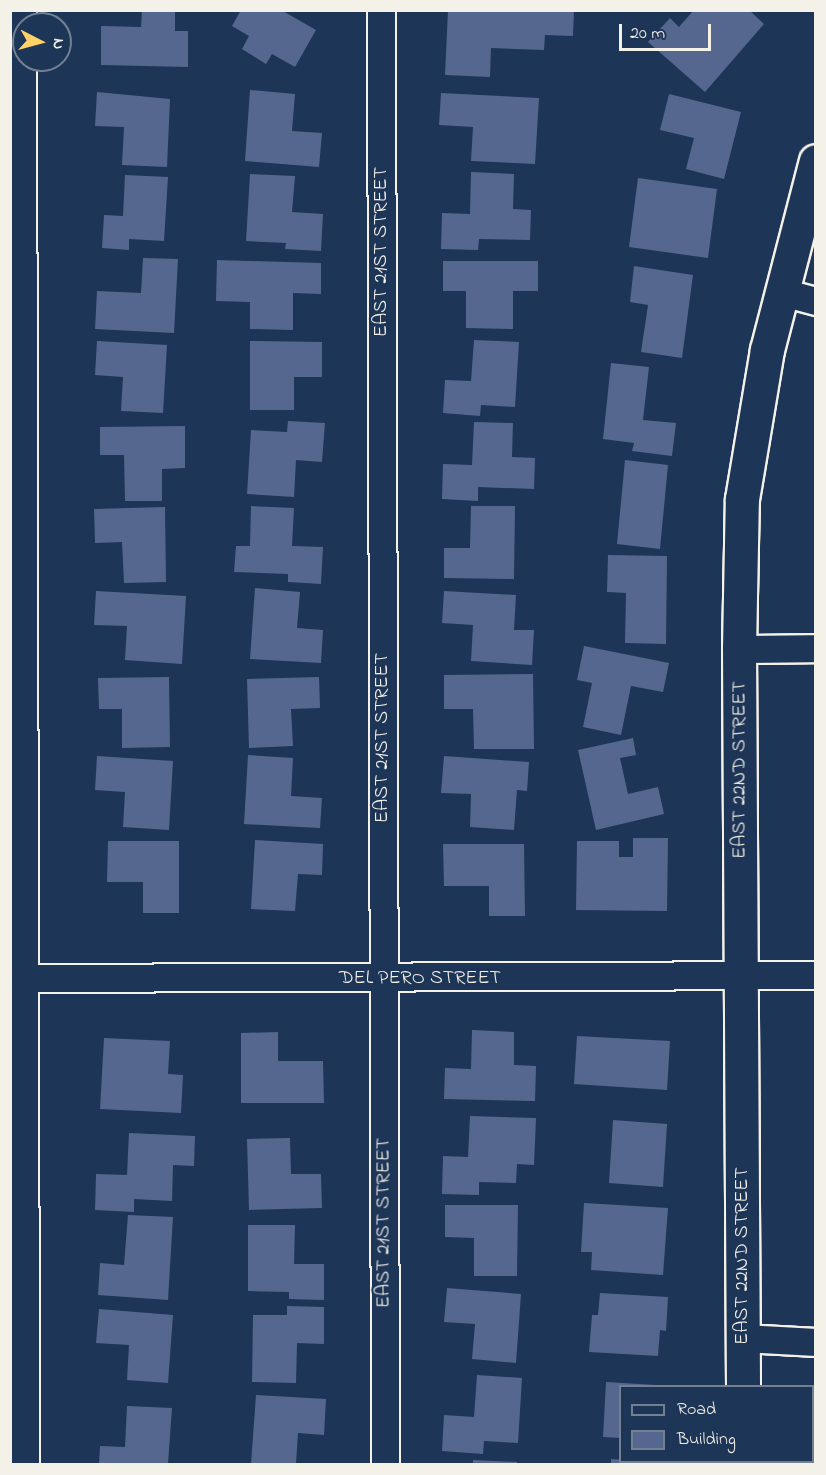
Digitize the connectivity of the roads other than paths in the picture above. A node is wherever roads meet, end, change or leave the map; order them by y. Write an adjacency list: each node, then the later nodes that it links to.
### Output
1 (22, 10): 10 (street)
2 (381, 10): 11 (street, EAST 21ST STREET)
3 (816, 161): 4 (street, EAST 22ND STREET)
4 (782, 292): 5 (street); 7 (street, EAST 22ND STREET)
5 (816, 301)
6 (816, 648): 7 (street)
7 (739, 649): 8 (street, EAST 22ND STREET)
8 (740, 975): 9 (street, DEL PERO STREET); 11 (street, DEL PERO STREET); 12 (street, EAST 22ND STREET)
9 (816, 975)
10 (25, 978): 11 (street, DEL PERO STREET); 15 (street)
11 (382, 978): 16 (street, EAST 21ST STREET)
12 (743, 1338): 13 (street); 14 (street, EAST 22ND STREET)
13 (816, 1342)
14 (743, 1385)
15 (25, 1464)
16 (385, 1464)

